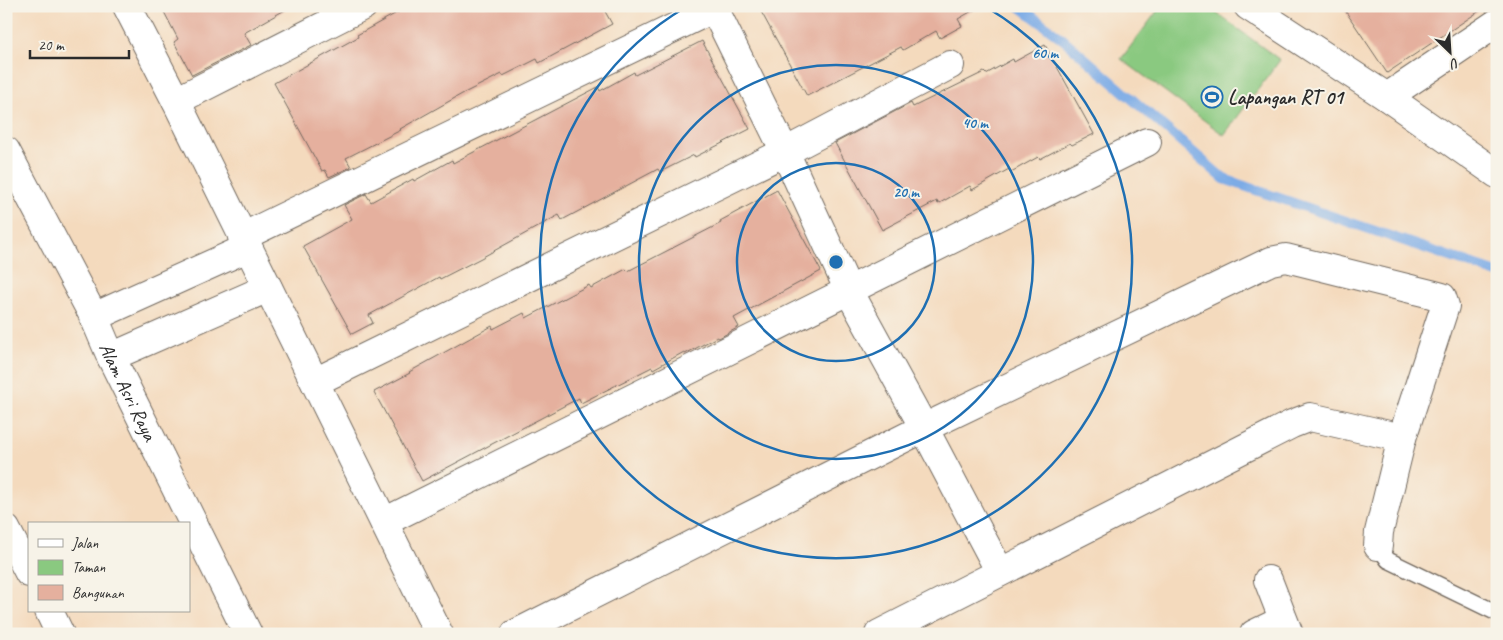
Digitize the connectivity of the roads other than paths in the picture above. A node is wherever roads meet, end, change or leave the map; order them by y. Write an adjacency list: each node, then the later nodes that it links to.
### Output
1 (127, 6): 8 (street)
2 (363, 6): 8 (street)
3 (1248, 6): 7 (street)
4 (715, 7): 11 (street); 13 (street)
5 (1497, 23): 7 (street)
6 (950, 65): 11 (street)
7 (1387, 97): 12 (street)
8 (176, 101): 13 (street)
9 (1147, 142): 15 (street)
10 (6, 150): 16 (street, Alam Asri Raya)
11 (784, 152): 15 (street); 18 (street)
12 (1497, 174)
13 (245, 243): 14 (street); 16 (street)
14 (268, 288): 17 (street); 18 (street)
15 (849, 291): 19 (street); 21 (street)
16 (94, 318): 17 (street, Alam Asri Raya)
17 (111, 357): 31 (street, Alam Asri Raya)
18 (315, 382): 21 (street)
19 (924, 428): 20 (street); 25 (street); 33 (street)
20 (1402, 438): 23 (street); 25 (street)
21 (384, 522): 32 (street)
22 (6, 529): 24 (street)
23 (1378, 546): 28 (lane)
24 (28, 571)
25 (1000, 572): 34 (street)
26 (1268, 580): 29 (street)
27 (49, 612): 30 (street)
28 (1497, 613)
29 (1286, 627): 35 (street)
30 (60, 634)
31 (248, 634)
32 (439, 634)
33 (515, 634)
34 (879, 634)
35 (1254, 634)

